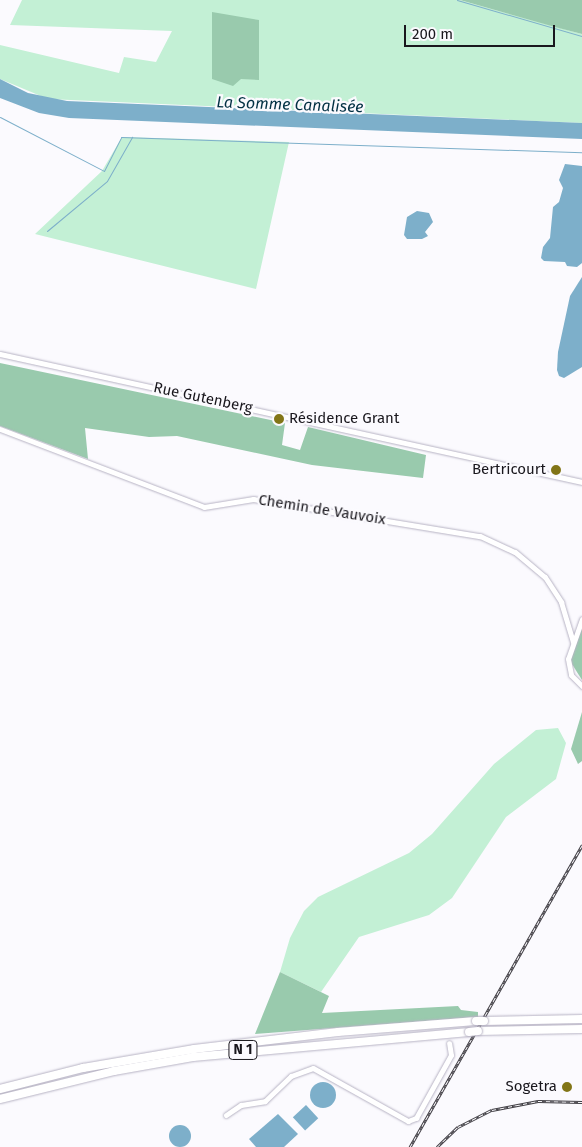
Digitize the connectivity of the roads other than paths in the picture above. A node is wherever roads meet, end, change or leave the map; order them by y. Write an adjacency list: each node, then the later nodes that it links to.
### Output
1 (0, 354): 3 (street, Rue Gutenberg)
2 (0, 429): 5 (street, Chemin de Vauvoix)
3 (582, 482)
4 (582, 619): 5 (street)
5 (573, 642): 6 (street)
6 (582, 686)
7 (582, 1019): 11 (highway, N 1)
8 (582, 1029): 13 (highway, N 1, bridge)
9 (450, 1043): 14 (street)
10 (0, 1084): 11 (highway)
11 (12, 1085): 12 (highway, N 1)
12 (0, 1089)
13 (0, 1099)
14 (226, 1115)

